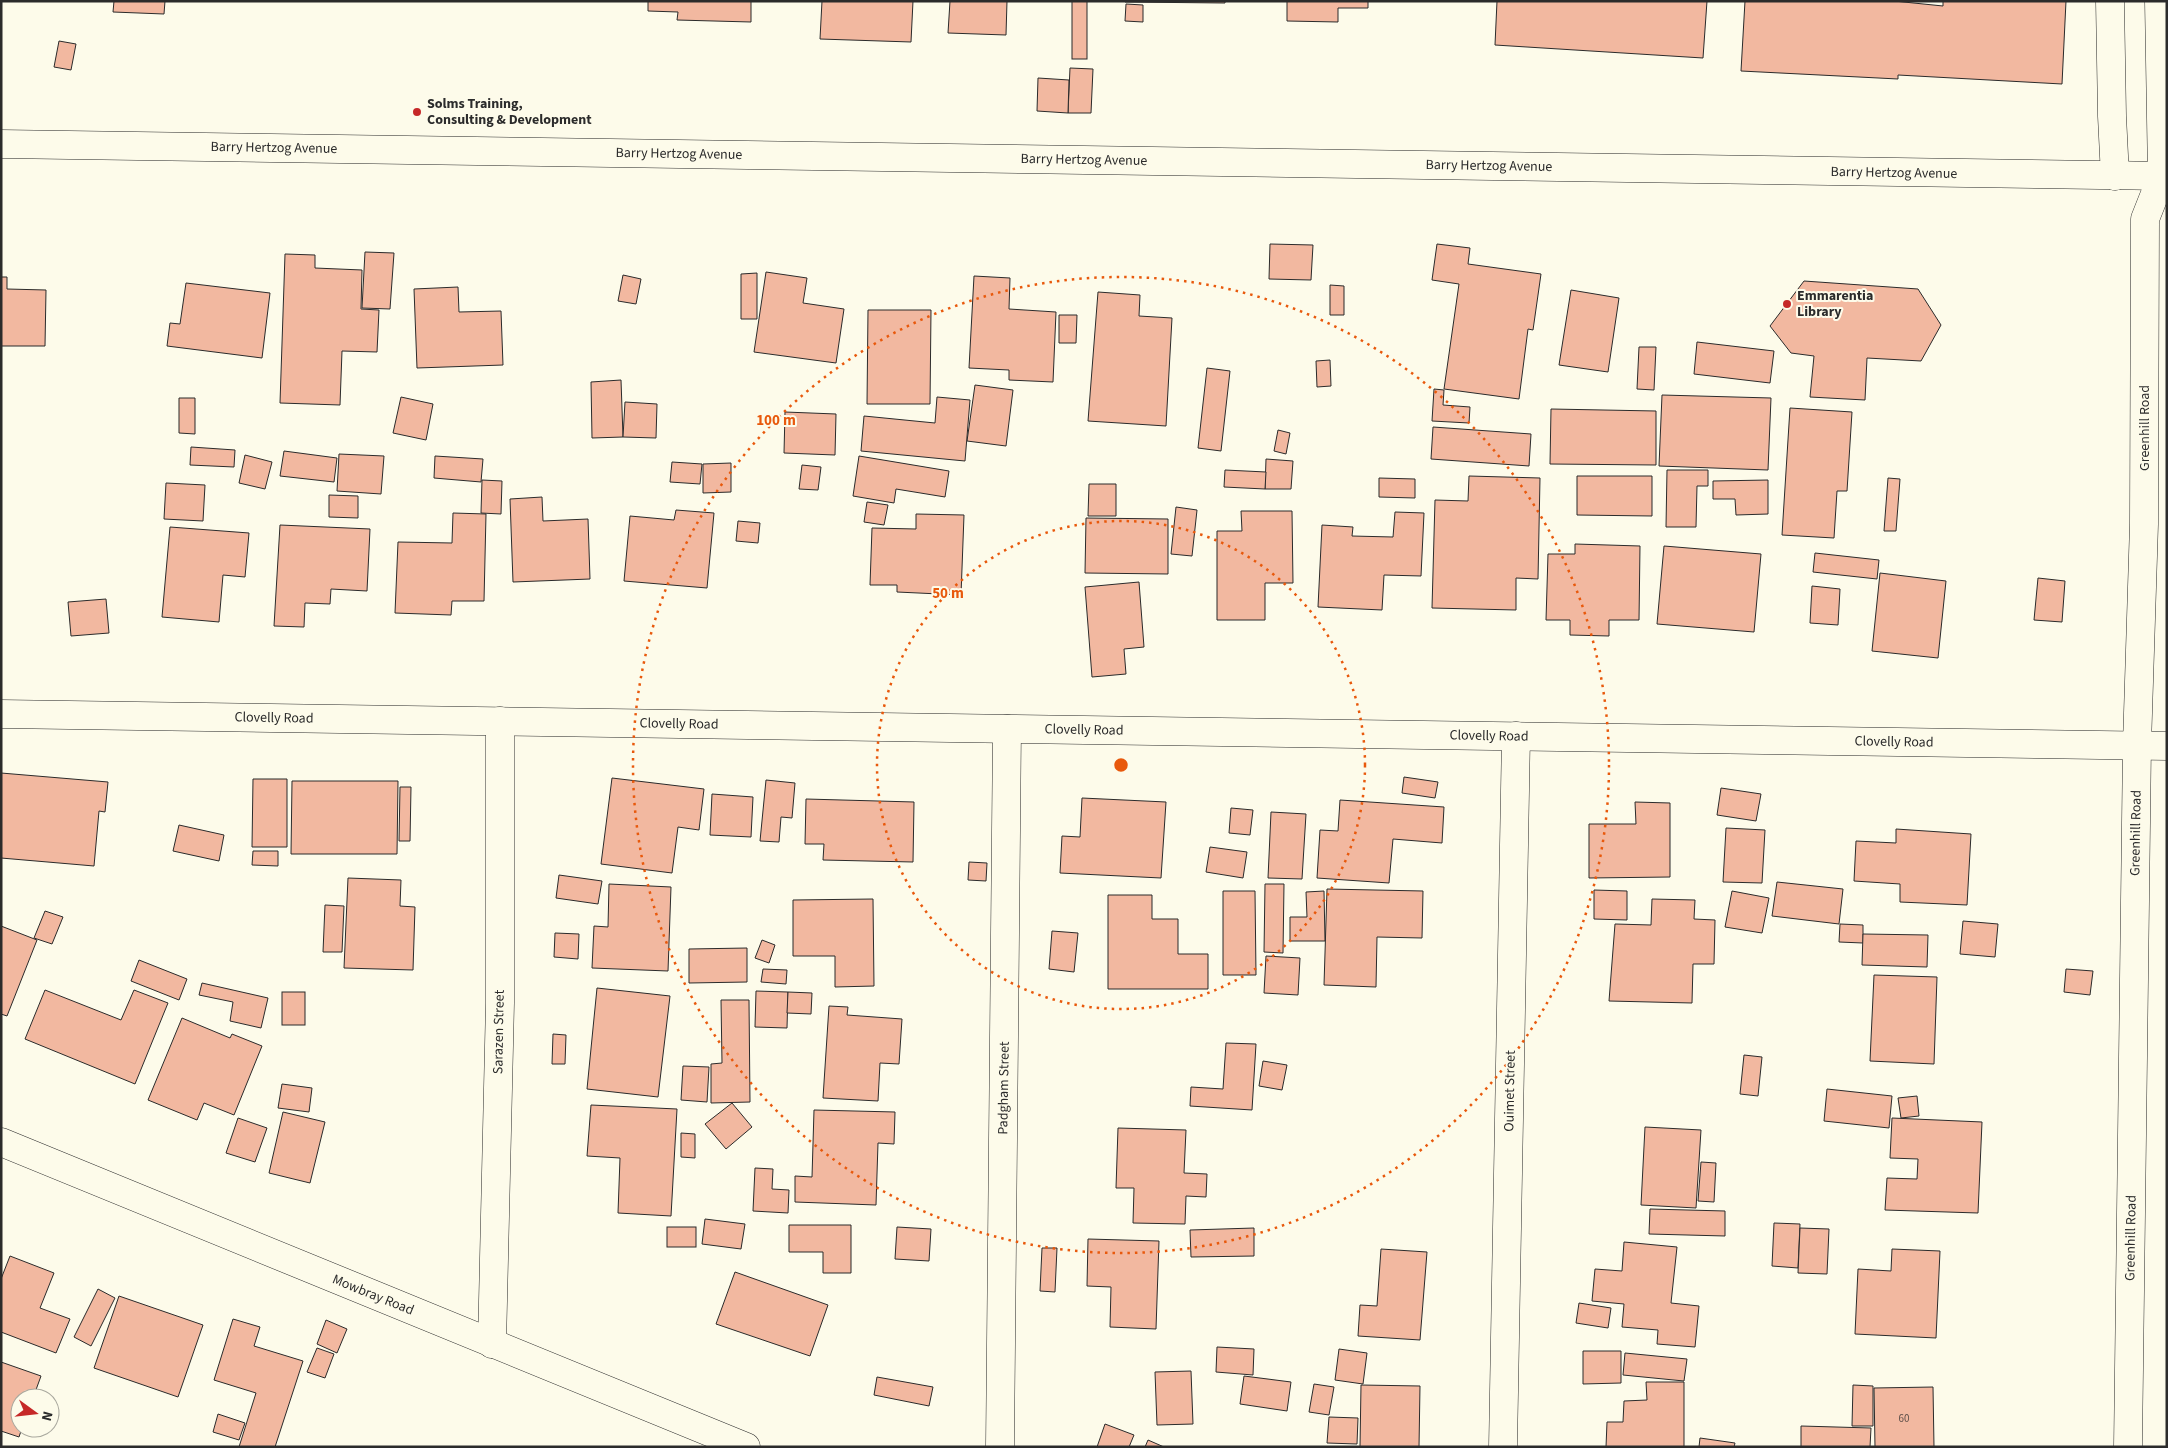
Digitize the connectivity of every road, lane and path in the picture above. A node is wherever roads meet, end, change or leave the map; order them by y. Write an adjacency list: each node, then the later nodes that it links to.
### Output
1 (2110, 1): 4 (street)
2 (2160, 1): 5 (street, Greenhill Road)
3 (1, 144): 4 (street, Barry Hertzog Avenue)
4 (2115, 176): 5 (street, Barry Hertzog Avenue); 6 (street)
5 (2164, 176): 6 (street, Greenhill Road)
6 (2145, 219): 11 (street, Greenhill Road)
7 (1, 714): 8 (street, Clovelly Road)
8 (500, 721): 9 (street, Clovelly Road); 14 (street, Sarazen Street)
9 (1007, 729): 10 (street, Clovelly Road); 16 (street, Padgham Street)
10 (1516, 736): 11 (street, Clovelly Road); 17 (street, Ouimet Street)
11 (2137, 745): 12 (street, Clovelly Road); 18 (street, Greenhill Road)
12 (2167, 746)
13 (1, 1142): 14 (street, Mowbray Road)
14 (492, 1344): 15 (street, Mowbray Road)
15 (746, 1447)
16 (1000, 1447)
17 (1503, 1447)
18 (2128, 1447)

